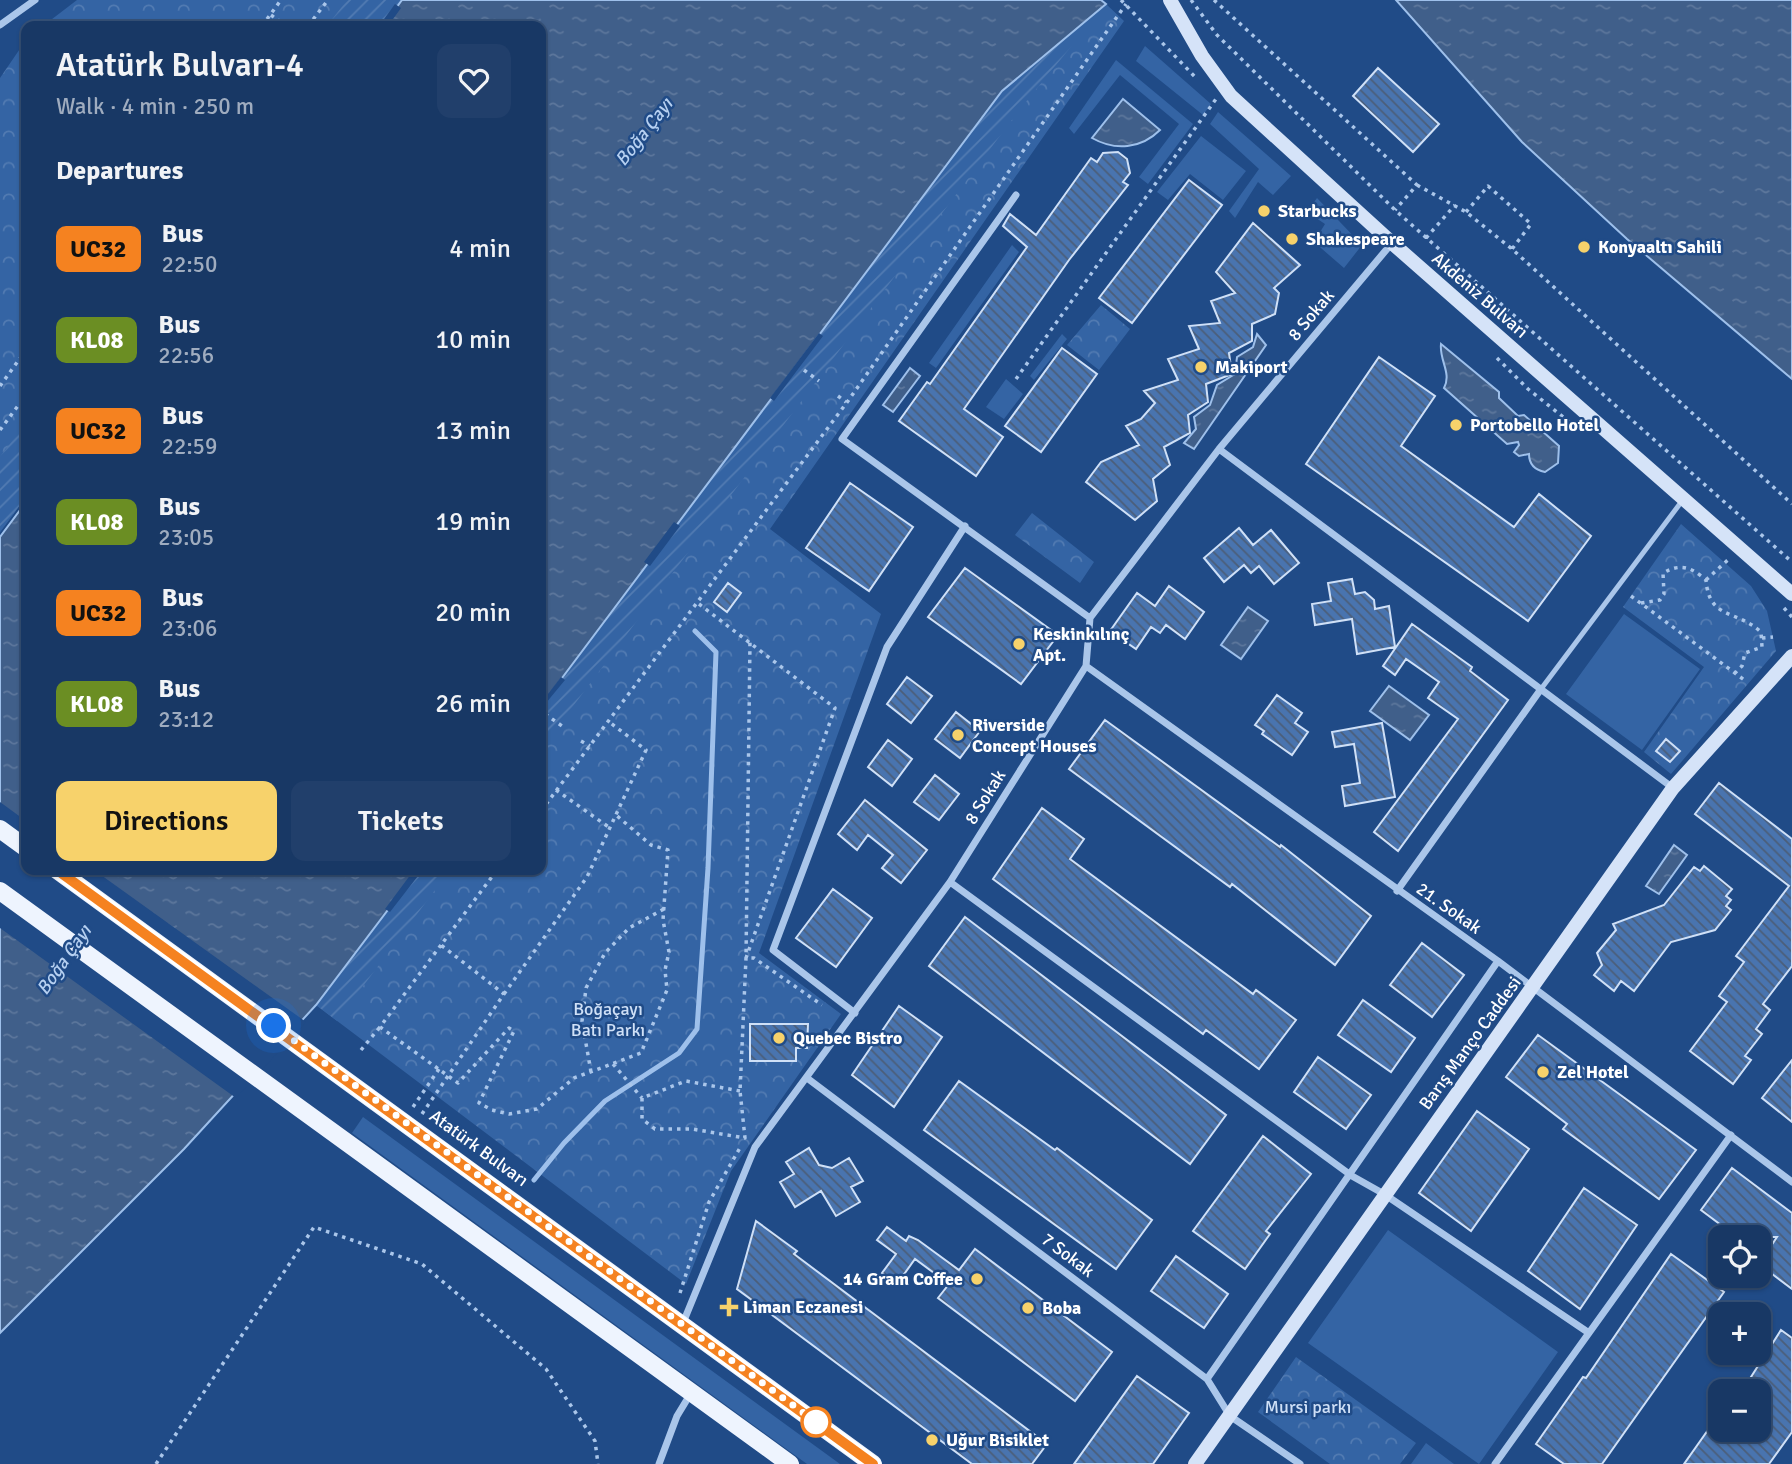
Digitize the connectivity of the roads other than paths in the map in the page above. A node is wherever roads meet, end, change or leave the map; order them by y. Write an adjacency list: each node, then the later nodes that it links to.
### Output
1 (35, 0): 3 (street)
2 (1170, 0): 5 (street, Akdeniz Bulvarı)
3 (0, 24)
4 (1016, 195): 8 (street)
5 (1391, 243): 6 (street, 8 Sokak); 7 (street, Akdeniz Bulvarı)
6 (1219, 449): 10 (street, 8 Sokak); 13 (street)
7 (1684, 498): 9 (street, Akdeniz Bulvarı); 13 (lane)
8 (965, 526): 10 (street); 23 (street)
9 (1792, 594)
10 (1090, 618): 12 (street, 8 Sokak)
11 (1792, 656): 14 (street, Barış Manço Caddesi)
12 (1086, 666): 18 (street, 8 Sokak); 20 (street, 21. Sokak)
13 (1541, 689): 14 (street); 20 (street)
14 (1673, 788): 22 (street, Barış Manço Caddesi)
15 (0, 829): 16 (main road)
16 (21, 844)
17 (64, 875): 29 (main road, Atatürk Bulvarı)
18 (950, 882): 23 (street, 8 Sokak); 26 (street)
19 (0, 891): 32 (main road)
20 (1397, 891): 21 (street, 21. Sokak)
21 (1498, 961): 22 (street, 21. Sokak); 26 (street)
22 (1534, 988): 25 (street, 21. Sokak); 28 (street, Barış Manço Caddesi)
23 (855, 1013): 24 (street, 8 Sokak)
24 (807, 1078): 29 (street, 8 Sokak); 31 (street, 7 Sokak)
25 (1731, 1135): 27 (street, 21. Sokak); 30 (street)
26 (1352, 1176): 28 (street); 31 (street)
27 (1792, 1182)
28 (1384, 1194): 30 (street); 33 (street, Barış Manço Caddesi)
29 (683, 1324): 36 (main road, Atatürk Bulvarı)
30 (1589, 1334): 39 (street)
31 (1208, 1379): 33 (street, 7 Sokak)
32 (691, 1392): 34 (street); 35 (main road)
33 (1230, 1416): 37 (street, Barış Manço Caddesi); 38 (street, 7 Sokak)
34 (659, 1464)
35 (790, 1464)
36 (873, 1464)
37 (1195, 1464)
38 (1300, 1464)
39 (1495, 1464)

